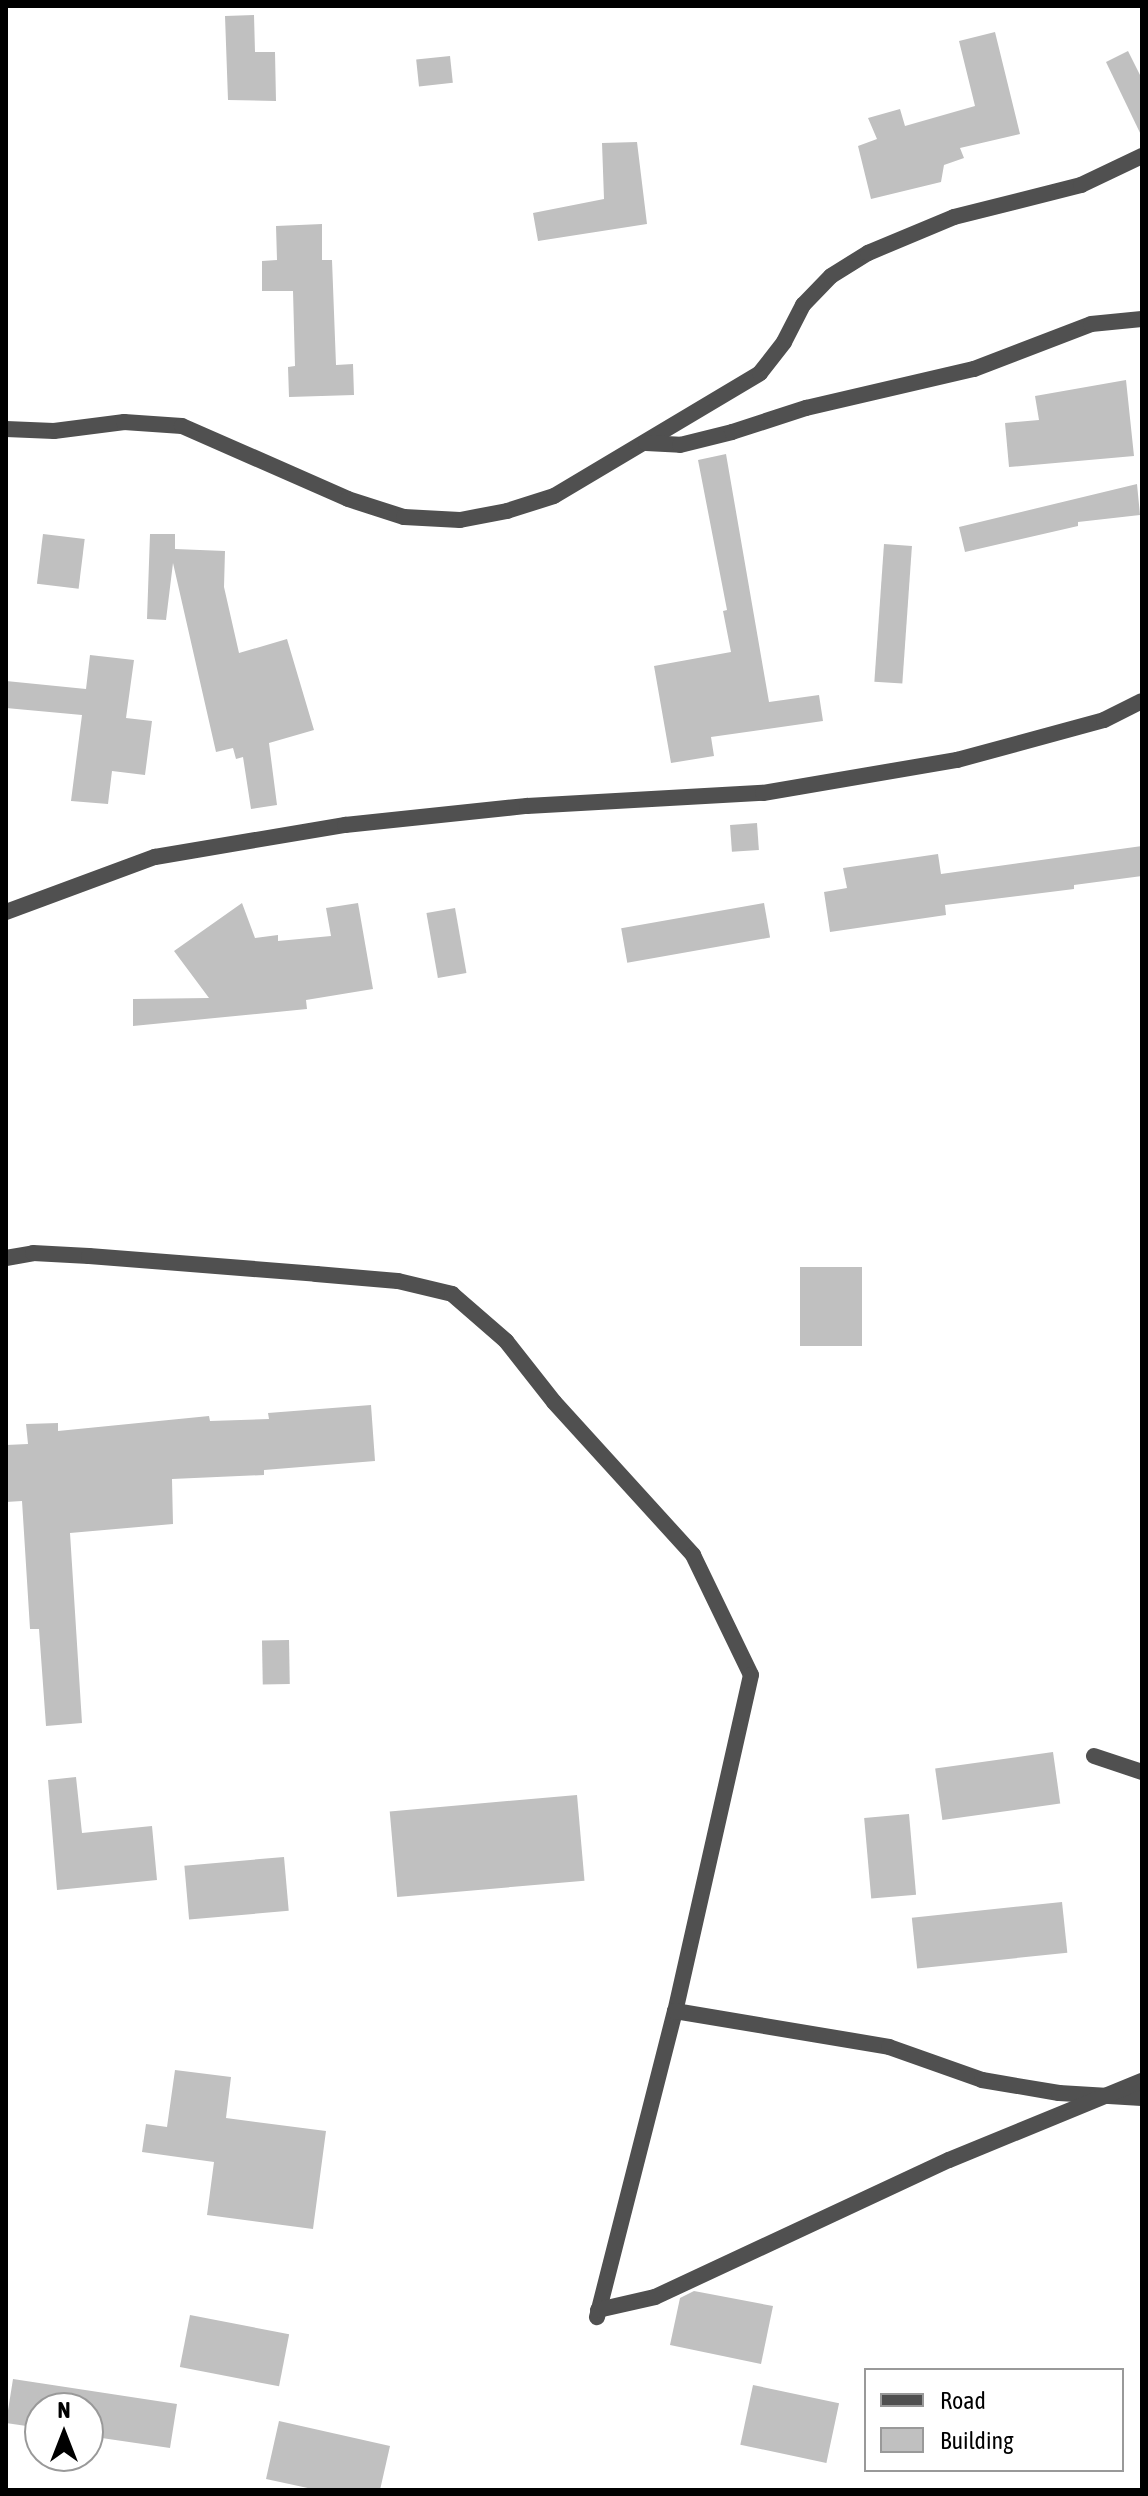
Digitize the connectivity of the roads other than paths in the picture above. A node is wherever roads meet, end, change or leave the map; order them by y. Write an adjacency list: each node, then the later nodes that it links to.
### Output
1 (1140, 159): 4 (street)
2 (1142, 319): 4 (street)
3 (6, 429): 4 (street)
4 (646, 443)
5 (1142, 701): 6 (street)
6 (6, 912)
7 (6, 1258): 10 (street)
8 (1094, 1756): 9 (street)
9 (1142, 1772)
10 (675, 2011): 12 (street); 12 (street)
11 (1142, 2081): 12 (street)
12 (1104, 2097): 13 (street)
13 (1142, 2098)

